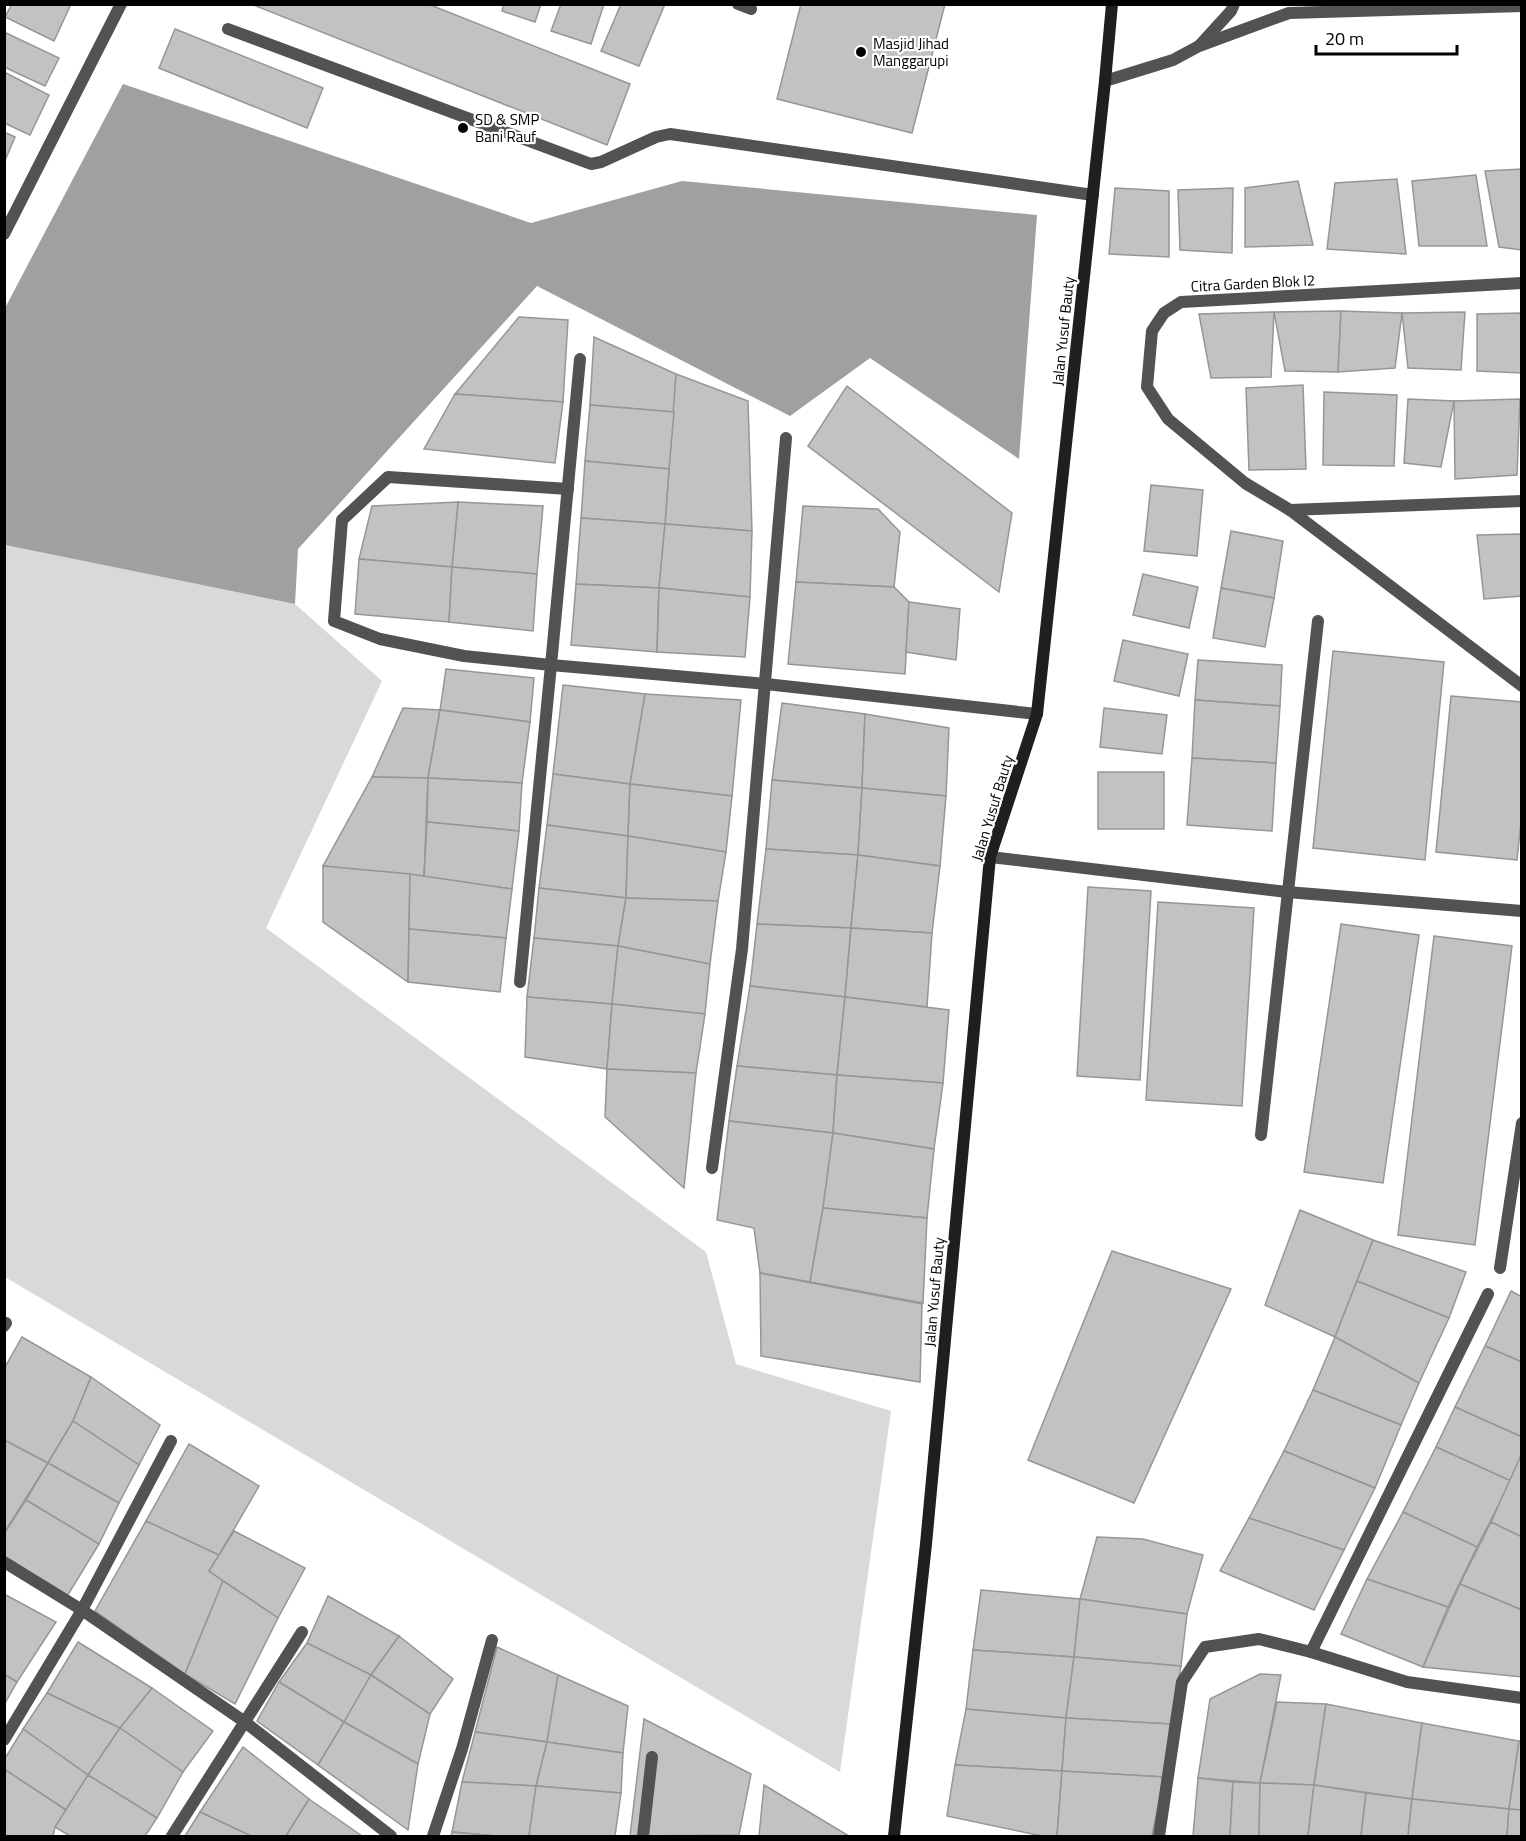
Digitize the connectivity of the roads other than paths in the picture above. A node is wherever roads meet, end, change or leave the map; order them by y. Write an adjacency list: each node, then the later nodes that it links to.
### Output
1 (121, 4): 12 (street)
2 (738, 4): 6 (street)
3 (1112, 4): 10 (street, Jalan Yusuf Bauty)
4 (1234, 4): 9 (street)
5 (1521, 6): 7 (street)
6 (751, 9)
7 (1288, 9): 9 (street)
8 (228, 29): 11 (street)
9 (1199, 46): 10 (street)
10 (1105, 81): 11 (street, Jalan Yusuf Bauty)
11 (1093, 195): 23 (street, Jalan Yusuf Bauty)
12 (4, 234)
13 (1521, 283): 18 (street, Citra Garden Blok I2)
14 (580, 359): 16 (street)
15 (786, 438): 21 (street)
16 (568, 489): 20 (street); 20 (street)
17 (1521, 501): 18 (street)
18 (1290, 510): 22 (street, Citra Garden Blok I2)
19 (1318, 621): 25 (street)
20 (551, 665): 21 (street); 27 (street)
21 (766, 684): 23 (street); 31 (street)
22 (1521, 686)
23 (1037, 714): 24 (street, Jalan Yusuf Bauty)
24 (990, 857): 25 (street); 48 (street, Jalan Yusuf Bauty)
25 (1287, 892): 26 (street); 29 (street)
26 (1521, 911)
27 (520, 981)
28 (1521, 1123): 30 (street)
29 (1261, 1136)
30 (1519, 1161): 32 (street)
31 (712, 1168)
32 (1500, 1268)
33 (1488, 1294): 39 (street)
34 (171, 1441): 36 (street)
35 (4, 1562): 36 (street)
36 (82, 1610): 41 (street); 42 (street)
37 (302, 1632): 41 (street)
38 (492, 1640): 46 (street)
39 (1311, 1652): 40 (street); 49 (street)
40 (1521, 1698)
41 (245, 1722): 44 (street); 45 (street)
42 (4, 1740)
43 (652, 1757): 47 (street)
44 (172, 1836)
45 (391, 1836)
46 (433, 1836)
47 (643, 1836)
48 (894, 1836)
49 (1159, 1836)

